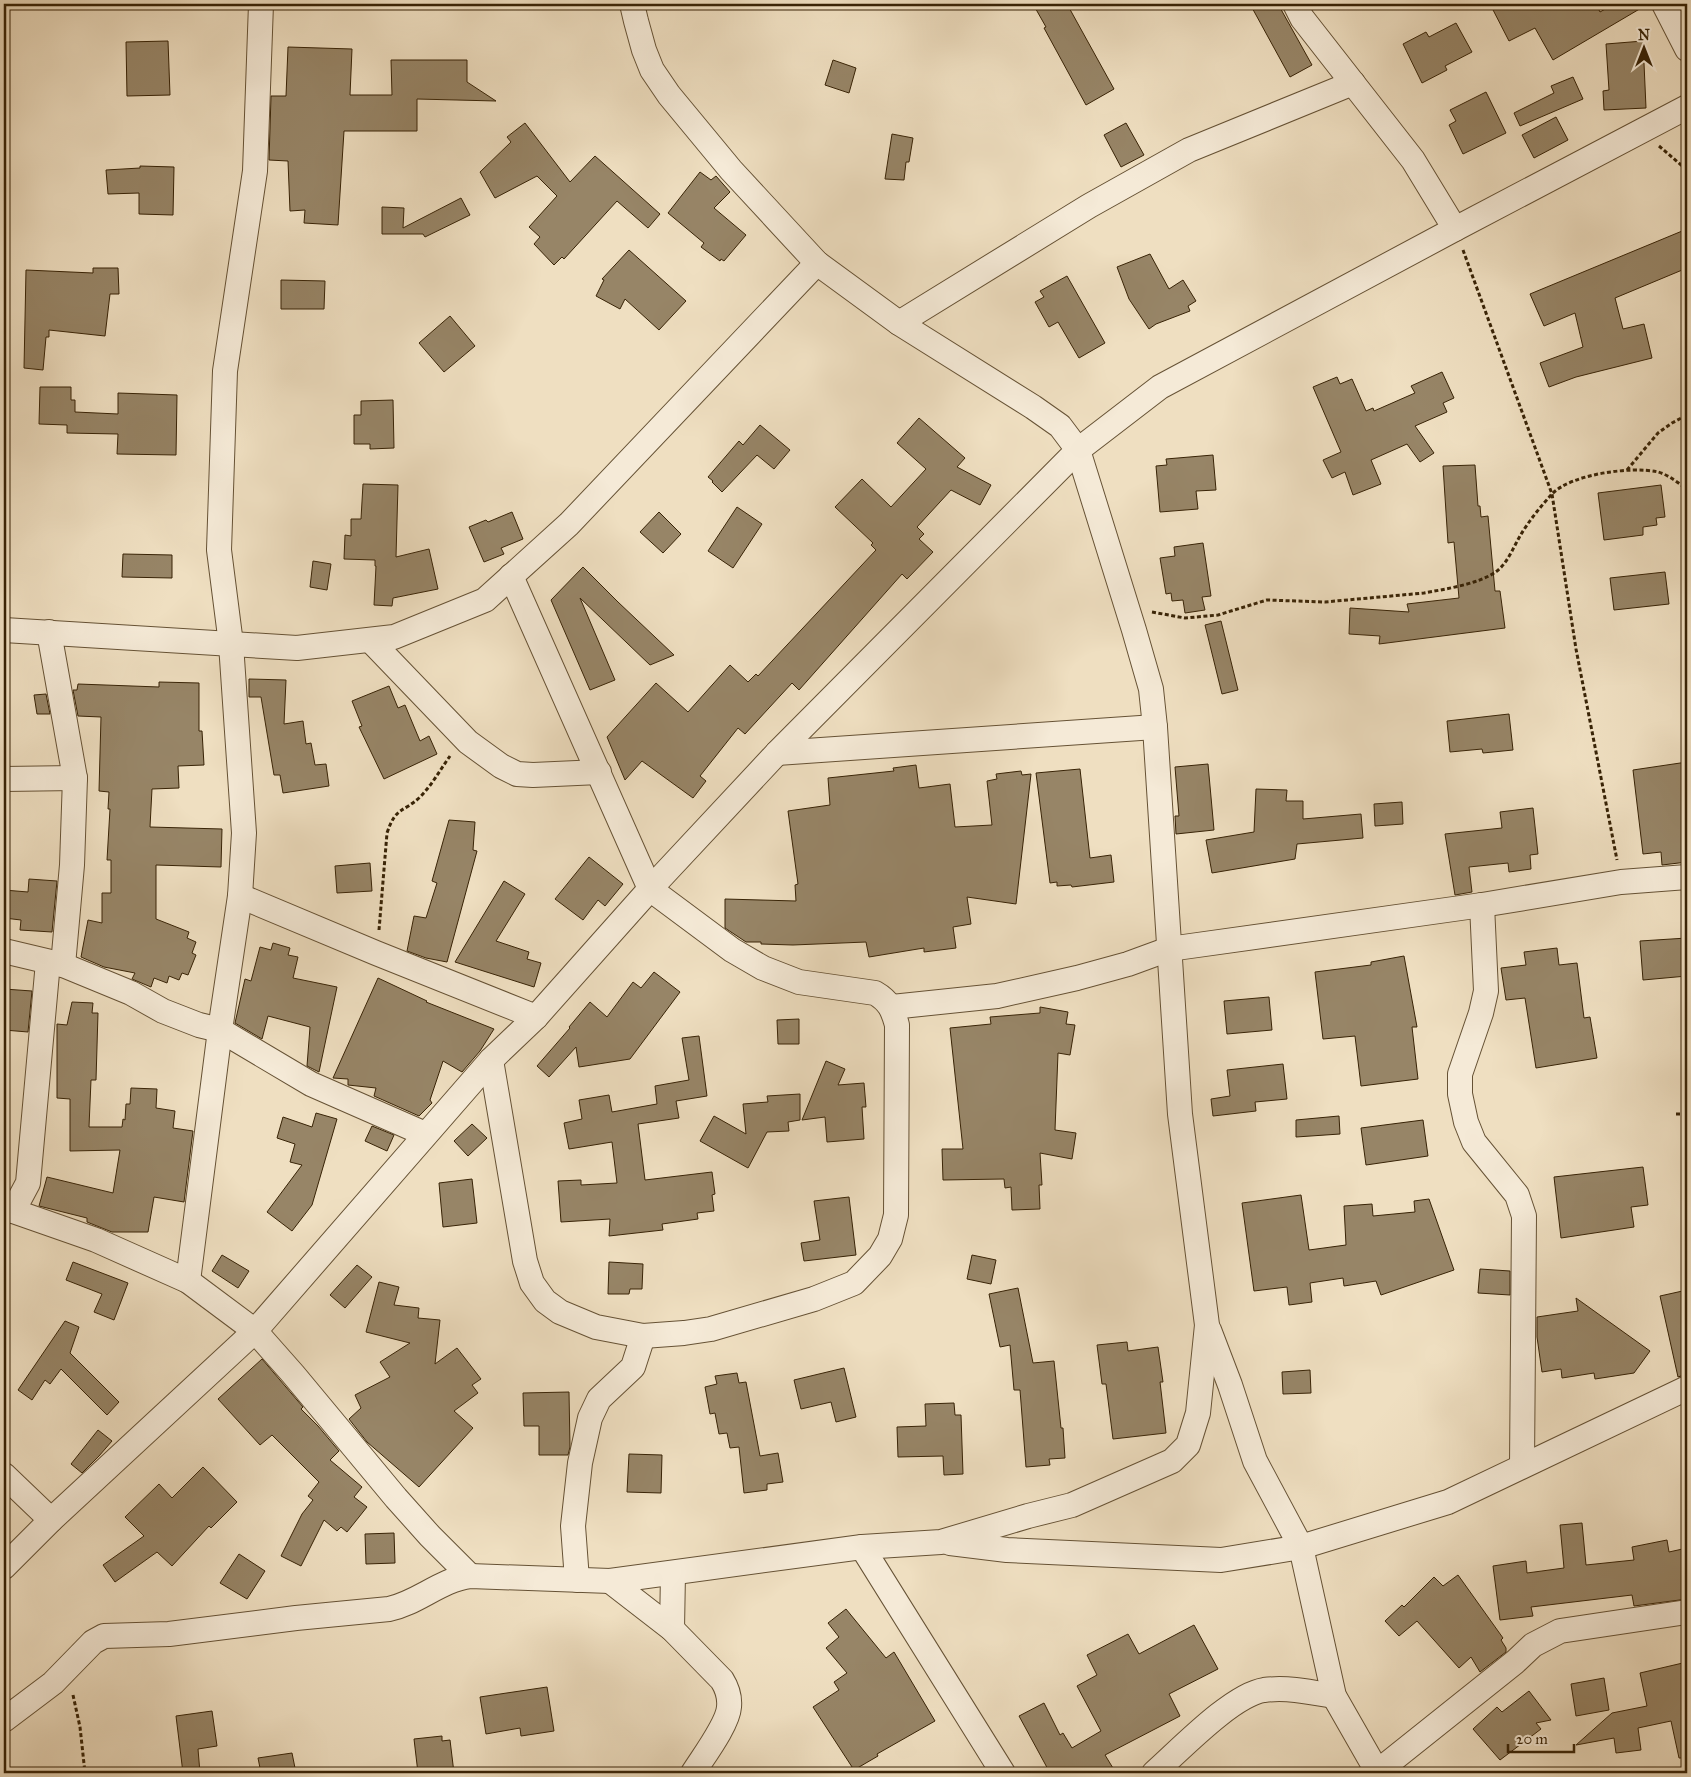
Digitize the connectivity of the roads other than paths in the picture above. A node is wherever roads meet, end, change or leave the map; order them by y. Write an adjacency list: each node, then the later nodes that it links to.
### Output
1 (261, 4): 16 (street)
2 (632, 4): 9 (street)
3 (1295, 4): 6 (street)
4 (1664, 4): 5 (street)
5 (1687, 49)
6 (1353, 82): 8 (street); 10 (street)
7 (1687, 107): 8 (street)
8 (1455, 228): 11 (street)
9 (817, 264): 10 (street); 12 (street)
10 (899, 323): 11 (street)
11 (1078, 450): 17 (street); 18 (street)
12 (512, 576): 15 (street); 19 (street)
13 (4, 630): 14 (street)
14 (49, 632): 16 (street); 20 (street)
15 (370, 640): 16 (street); 19 (street)
16 (231, 644): 24 (street)
17 (1155, 727): 18 (street); 26 (street)
18 (776, 753): 23 (street)
19 (599, 772): 23 (street)
20 (75, 778): 21 (street); 28 (street)
21 (4, 779)
22 (1687, 877): 25 (street)
23 (650, 889): 29 (street); 30 (street)
24 (240, 896): 30 (street); 31 (street)
25 (1482, 905): 26 (street); 40 (street)
26 (1169, 949): 29 (street); 36 (street)
27 (4, 951): 28 (street)
28 (55, 964): 31 (street); 34 (street)
29 (892, 1007): 38 (street)
30 (536, 1017): 32 (street)
31 (220, 1030): 33 (street); 35 (street)
32 (491, 1060): 33 (street); 38 (street)
33 (425, 1134): 37 (street)
34 (8, 1210): 35 (street)
35 (188, 1282): 37 (street)
36 (1207, 1325): 43 (street); 45 (street)
37 (255, 1332): 42 (street); 48 (street)
38 (643, 1336): 49 (street)
39 (1687, 1388): 40 (street)
40 (1522, 1466): 45 (street)
41 (4, 1476): 42 (street)
42 (51, 1520): 46 (street)
43 (941, 1542): 44 (street); 45 (street)
44 (862, 1547): 47 (street); 56 (street)
45 (1301, 1547): 53 (street)
46 (4, 1567)
47 (674, 1573): 50 (street); 52 (street)
48 (470, 1576): 49 (street); 54 (street)
49 (577, 1580): 50 (street)
50 (610, 1581): 52 (street)
51 (1687, 1612): 58 (street)
52 (672, 1629): 55 (street)
53 (1334, 1696): 57 (street); 58 (street)
54 (4, 1720)
55 (693, 1773)
56 (1003, 1773)
57 (1154, 1773)
58 (1377, 1773)

